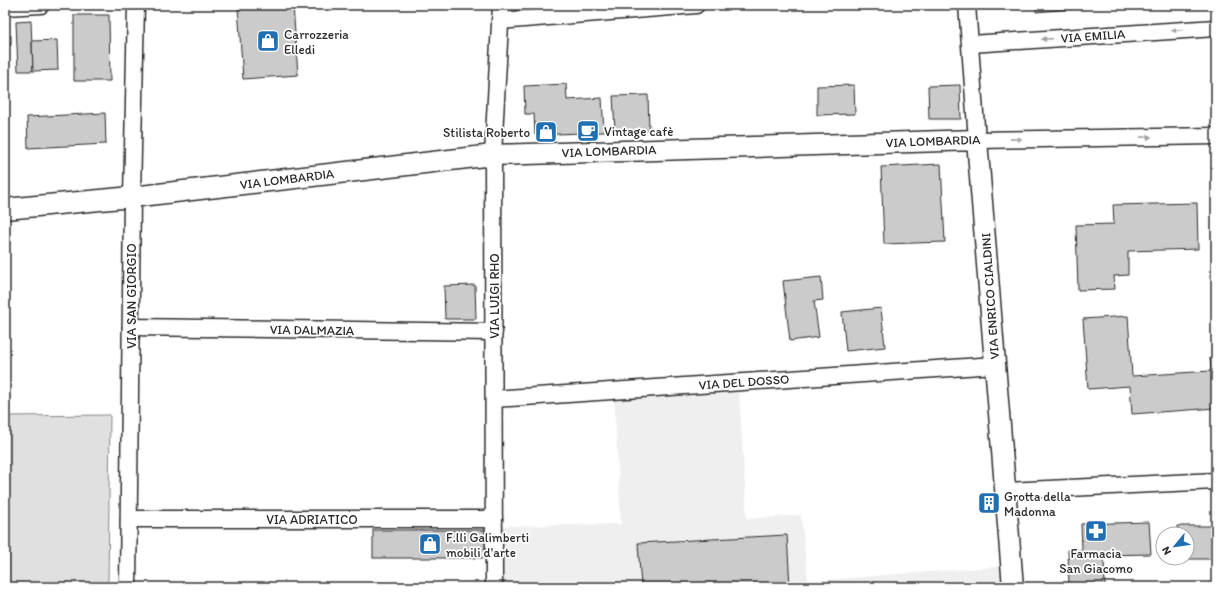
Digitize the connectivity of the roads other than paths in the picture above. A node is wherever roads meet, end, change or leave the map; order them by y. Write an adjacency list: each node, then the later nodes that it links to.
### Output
1 (42, 5): 6 (street)
2 (136, 5): 13 (street, VIA SAN GIORGIO)
3 (501, 5): 7 (street, VIA LUIGI RHO)
4 (696, 5): 7 (street)
5 (967, 5): 9 (street, VIA ENRICO CIALDINI)
6 (5, 7)
7 (500, 21): 12 (street, VIA LUIGI RHO)
8 (1216, 28): 9 (street, VIA EMILIA, one-way to 9)
9 (971, 44): 11 (street, VIA ENRICO CIALDINI)
10 (1216, 136): 11 (street, VIA LOMBARDIA, one-way to 10)
11 (977, 140): 12 (street, VIA LOMBARDIA); 17 (street, VIA ENRICO CIALDINI)
12 (493, 155): 13 (street, VIA LOMBARDIA); 16 (street, VIA LUIGI RHO)
13 (132, 197): 14 (street, VIA LOMBARDIA); 15 (street, VIA SAN GIORGIO)
14 (5, 209)
15 (131, 328): 16 (street, VIA DALMAZIA); 22 (street, VIA SAN GIORGIO)
16 (494, 332): 18 (street, VIA LUIGI RHO)
17 (995, 365): 18 (street, VIA DEL DOSSO); 20 (street, VIA ENRICO CIALDINI)
18 (494, 399): 21 (street, VIA LUIGI RHO)
19 (1216, 481): 20 (street)
20 (1005, 491): 25 (street, VIA ENRICO CIALDINI)
21 (494, 518): 22 (street, VIA ADRIATICO); 24 (street, VIA LUIGI RHO)
22 (129, 519): 23 (street, VIA SAN GIORGIO)
23 (128, 587)
24 (494, 587)
25 (1013, 587)

